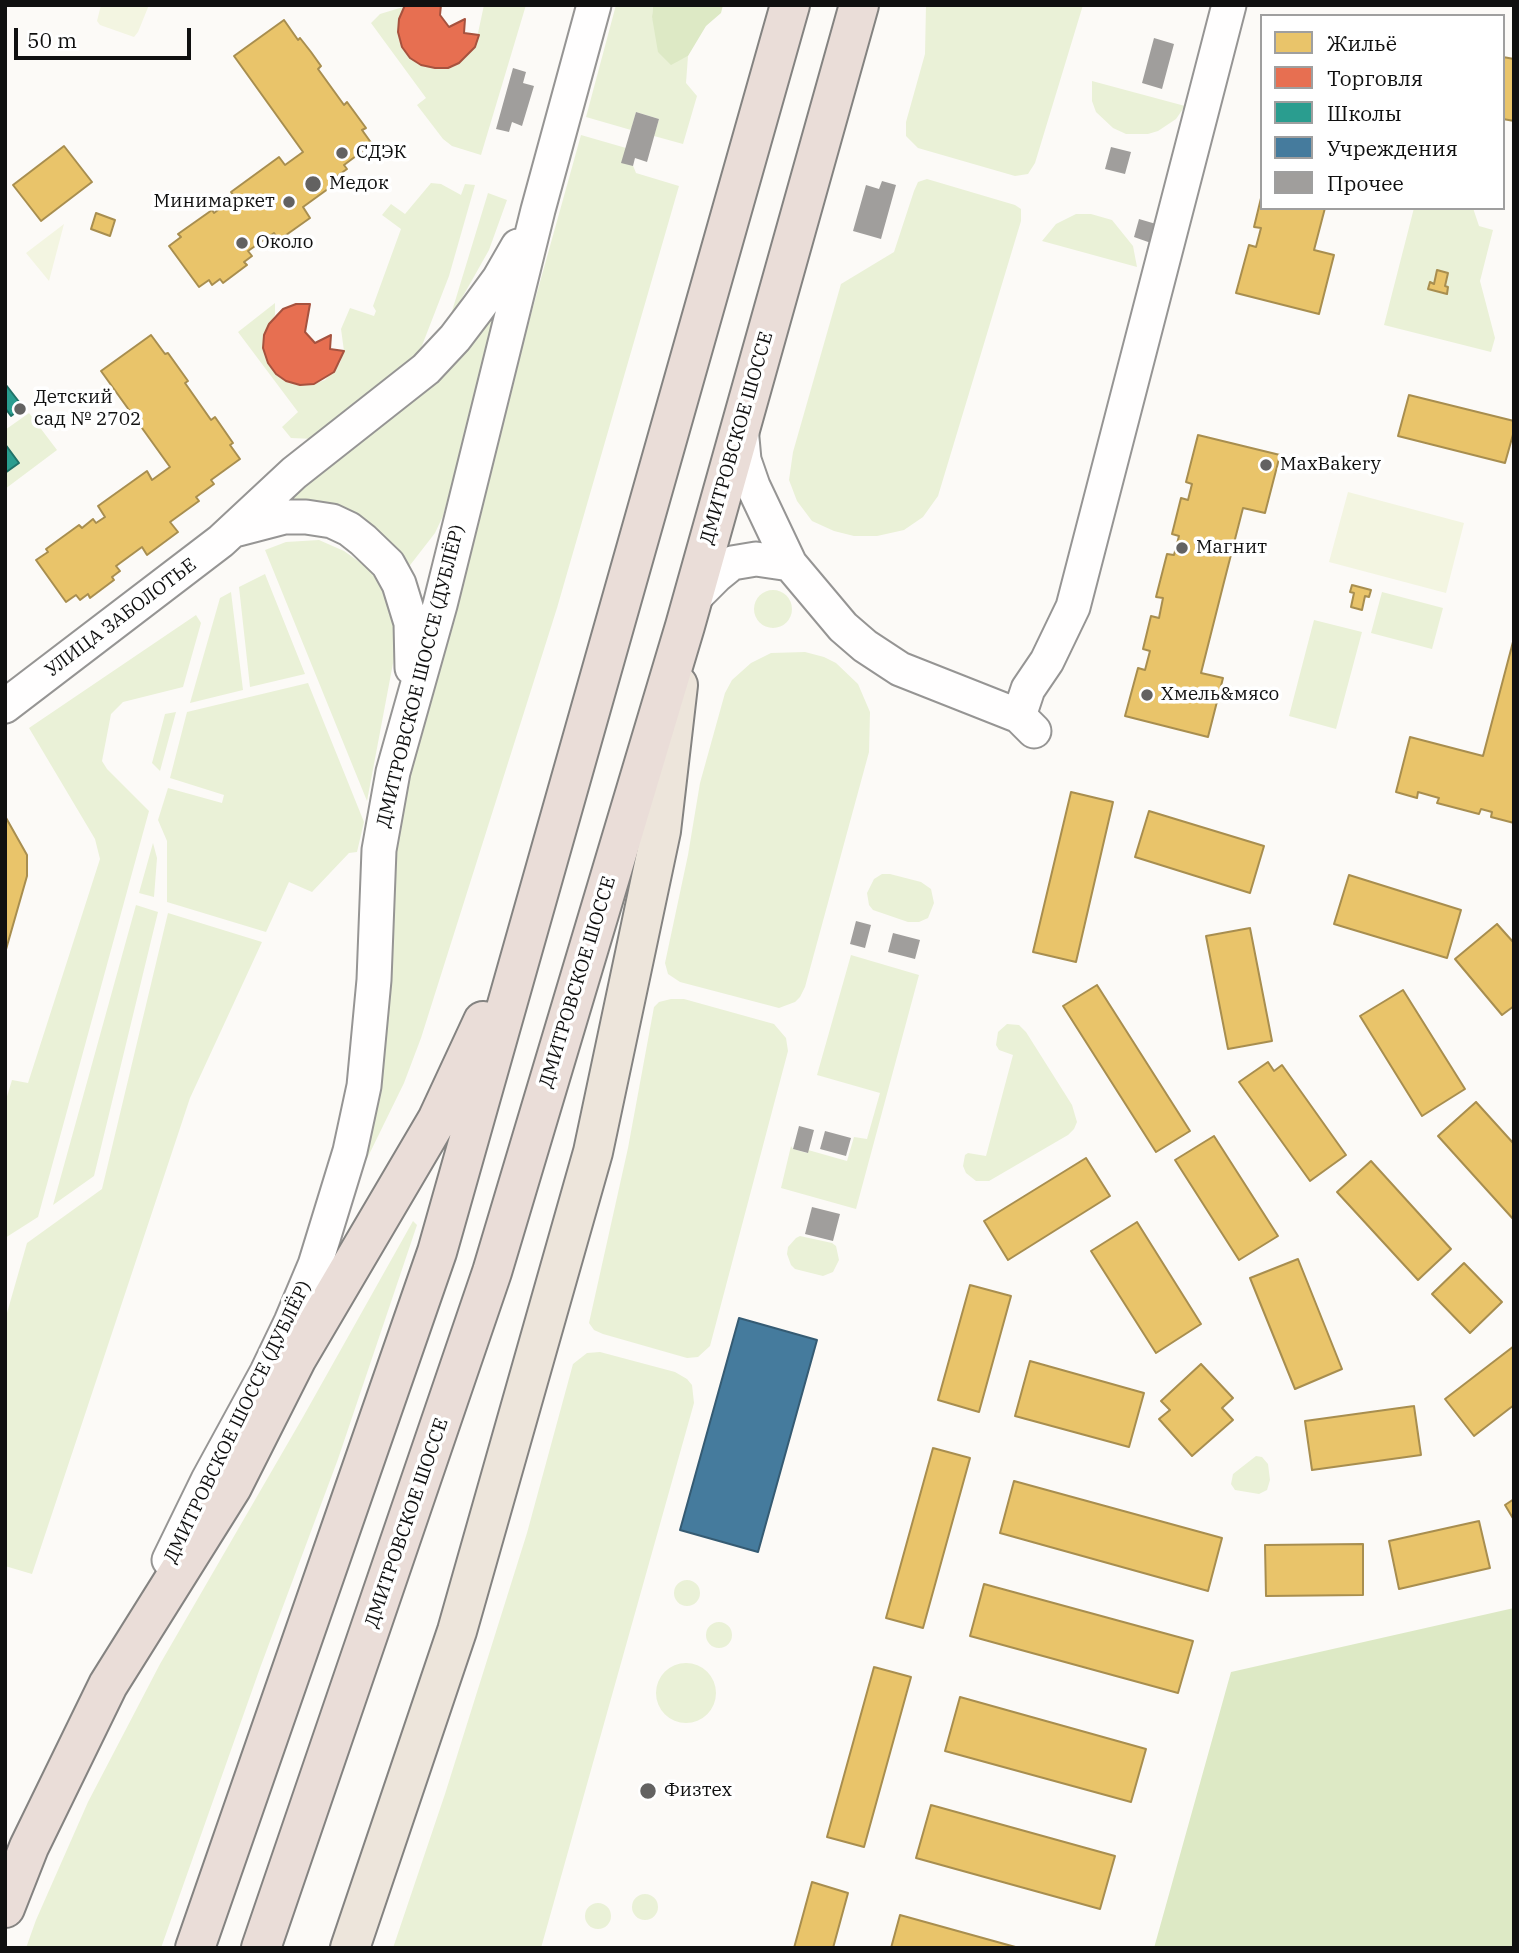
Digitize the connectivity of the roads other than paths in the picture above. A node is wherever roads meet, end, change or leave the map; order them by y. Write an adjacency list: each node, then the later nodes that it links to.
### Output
1 (594, 5): 5 (street, ДМИТРОВСКОЕ ШОССЕ (ДУБЛЁР))
2 (790, 5): 12 (highway)
3 (859, 5): 6 (highway, ДМИТРОВСКОЕ ШОССЕ)
4 (1229, 5): 8 (street)
5 (538, 210): 7 (street, УЛИЦА ЗАБОЛОТЬЕ); 11 (street, ДМИТРОВСКОЕ ШОССЕ (ДУБЛЁР))
6 (741, 424): 8 (street); 9 (highway, ДМИТРОВСКОЕ ШОССЕ)
7 (236, 529): 10 (street, УЛИЦА ЗАБОЛОТЬЕ); 11 (street)
8 (790, 564): 9 (street)
9 (688, 613): 16 (highway, ДМИТРОВСКОЕ ШОССЕ); 17 (main road)
10 (5, 706)
11 (408, 718): 13 (street, ДМИТРОВСКОЕ ШОССЕ (ДУБЛЁР))
12 (540, 887): 13 (highway, ДМИТРОВСКОЕ ШОССЕ (ДУБЛЁР)); 15 (highway)
13 (108, 1685): 14 (highway, ДМИТРОВСКОЕ ШОССЕ (ДУБЛЁР))
14 (5, 1908)
15 (195, 1948)
16 (261, 1948)
17 (350, 1948)

